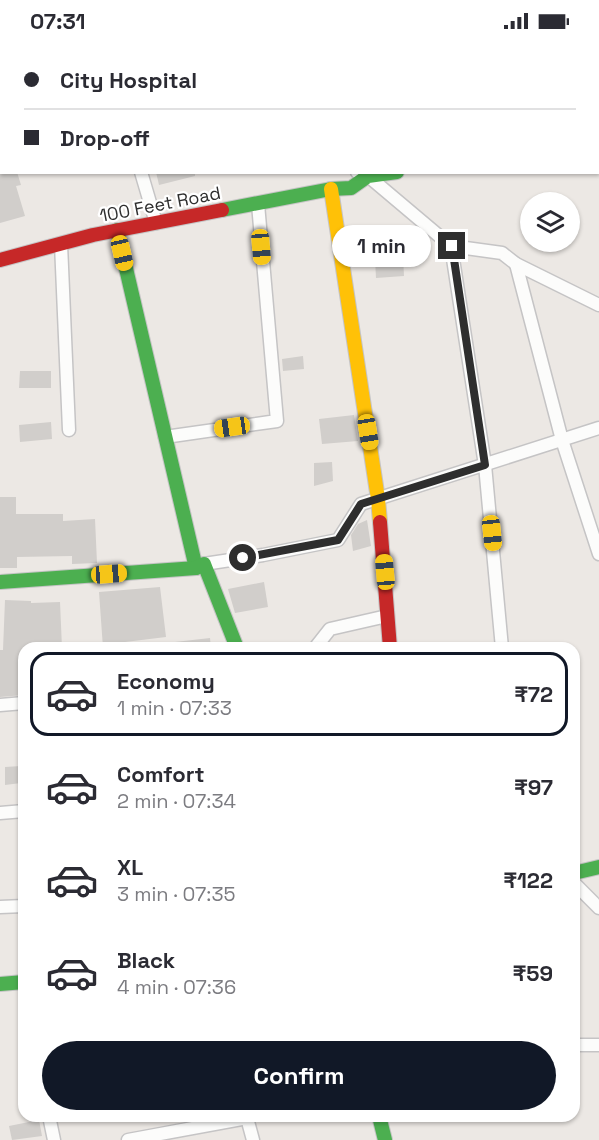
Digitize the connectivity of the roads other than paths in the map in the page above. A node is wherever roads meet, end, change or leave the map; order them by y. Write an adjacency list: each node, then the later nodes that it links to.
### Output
1 (142, 174): 5 (street)
2 (364, 174): 3 (street, 100 Feet Road); 8 (street)
3 (331, 189): 4 (street, 100 Feet Road); 17 (street)
4 (258, 204): 5 (street, 100 Feet Road); 14 (street)
5 (156, 223): 6 (street, 100 Feet Road)
6 (117, 230): 7 (street, 100 Feet Road); 14 (street)
7 (61, 244): 9 (street, 100 Feet Road); 13 (street)
8 (452, 246): 10 (street); 16 (street)
9 (0, 260)
10 (516, 264): 11 (street); 15 (street)
11 (599, 305)
12 (599, 428): 15 (street)
13 (69, 430)
14 (165, 437): 20 (street)
15 (562, 440): 16 (street); 18 (street)
16 (485, 465): 17 (street); 26 (street)
17 (378, 499): 20 (street); 22 (street)
18 (597, 539): 19 (street)
19 (599, 555)
20 (200, 566): 21 (street); 23 (street)
21 (0, 582)
22 (387, 616): 24 (street); 25 (street)
23 (234, 642)
24 (320, 642)
25 (389, 642)
26 (501, 642)
27 (18, 704): 28 (street)
28 (0, 705)
29 (18, 812): 30 (street)
30 (0, 813)
31 (599, 867): 32 (street)
32 (580, 872)
33 (580, 889): 36 (street)
34 (18, 906): 35 (street)
35 (0, 907)
36 (599, 908)
37 (18, 982): 38 (street)
38 (0, 984)
39 (580, 1045): 40 (street)
40 (599, 1045)
41 (50, 1122): 45 (street)
42 (221, 1122): 46 (street)
43 (248, 1122): 47 (street)
44 (380, 1122): 48 (street)
45 (54, 1140)
46 (128, 1140)
47 (253, 1140)
48 (385, 1140)

